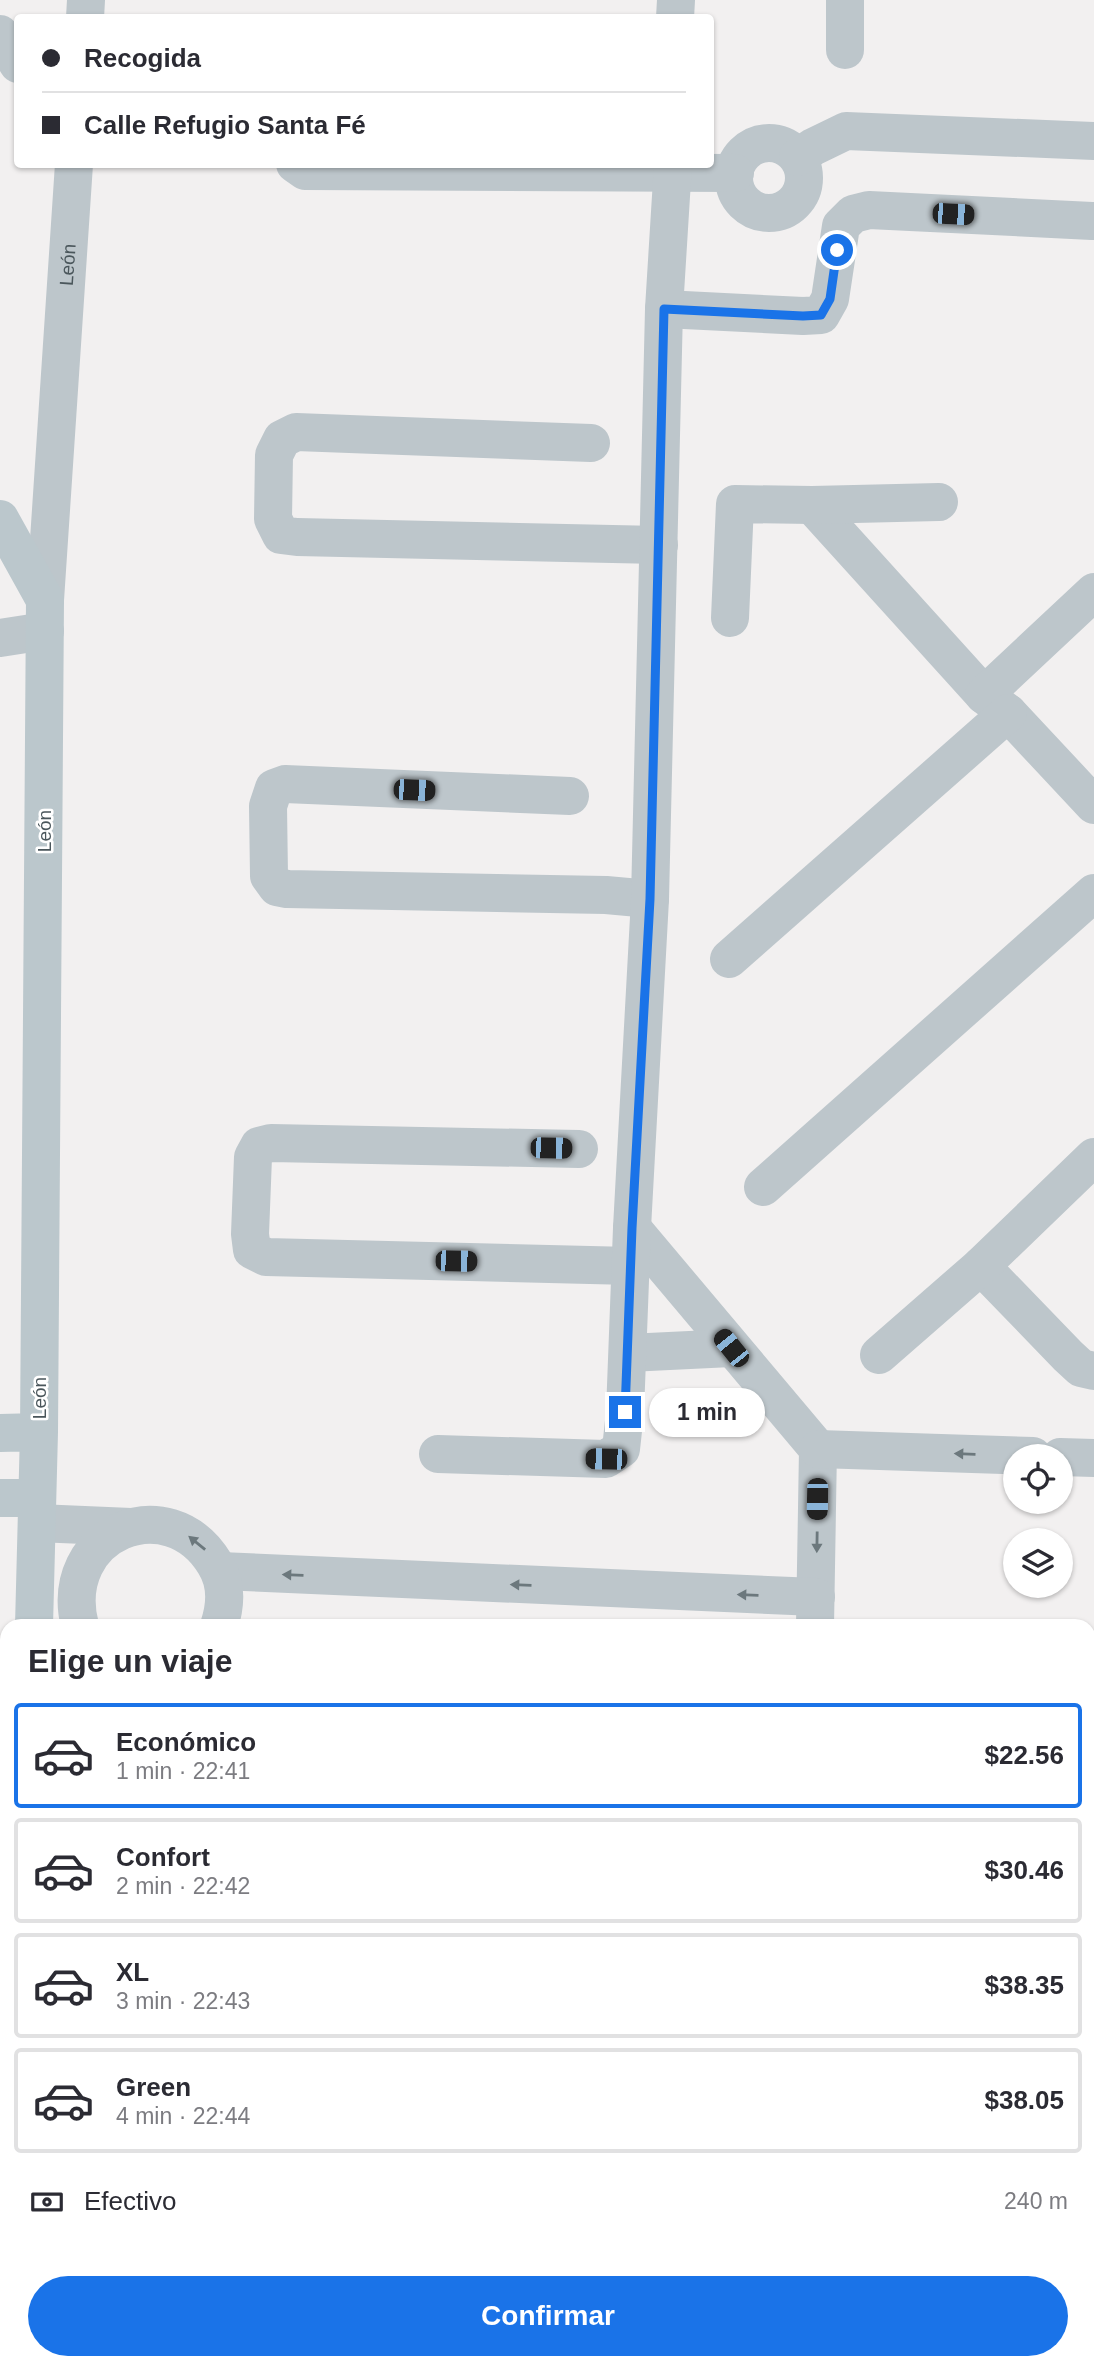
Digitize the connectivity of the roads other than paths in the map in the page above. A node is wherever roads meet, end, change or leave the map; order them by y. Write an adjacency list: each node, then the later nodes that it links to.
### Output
1 (845, 0): 3 (street)
2 (0, 34): 4 (street)
3 (845, 50)
4 (14, 57)
5 (1094, 141): 6 (street)
6 (797, 157): 10 (street); 10 (street)
7 (74, 168): 19 (street, León)
8 (301, 168): 9 (street)
9 (673, 169): 10 (street); 12 (street)
10 (734, 173)
11 (1092, 220): 12 (street)
12 (664, 309): 17 (street)
13 (591, 443): 17 (street)
14 (939, 502): 15 (street)
15 (812, 505): 20 (street); 22 (street)
16 (0, 519): 19 (street)
17 (659, 545): 26 (street)
18 (1094, 592): 22 (street)
19 (45, 615): 21 (street); 38 (street, León)
20 (730, 618)
21 (0, 638)
22 (996, 704): 24 (street); 27 (street)
23 (570, 796): 26 (street)
24 (1094, 805)
25 (1094, 893): 30 (street)
26 (650, 899): 31 (street)
27 (729, 959)
28 (579, 1149): 32 (street)
29 (1094, 1157): 33 (street)
30 (763, 1187)
31 (632, 1228): 32 (street); 34 (street)
32 (631, 1266): 35 (street)
33 (981, 1266): 36 (street); 37 (street)
34 (731, 1348): 35 (street); 40 (street)
35 (628, 1353): 41 (street)
36 (879, 1354)
37 (1094, 1371)
38 (39, 1432): 39 (street); 45 (street, León)
39 (0, 1433)
40 (818, 1449): 42 (street, one-way to 40); 48 (street, one-way to 48)
41 (438, 1454)
42 (1003, 1455)
43 (1073, 1457): 44 (street)
44 (1094, 1458)
45 (25, 1506): 46 (street); 49 (street, León)
46 (131, 1527): 47 (street, one-way to 46); 50 (street)
47 (219, 1572): 48 (street, one-way to 47); 51 (street)
48 (815, 1612)
49 (33, 1619)
50 (78, 1619)
51 (222, 1619)

